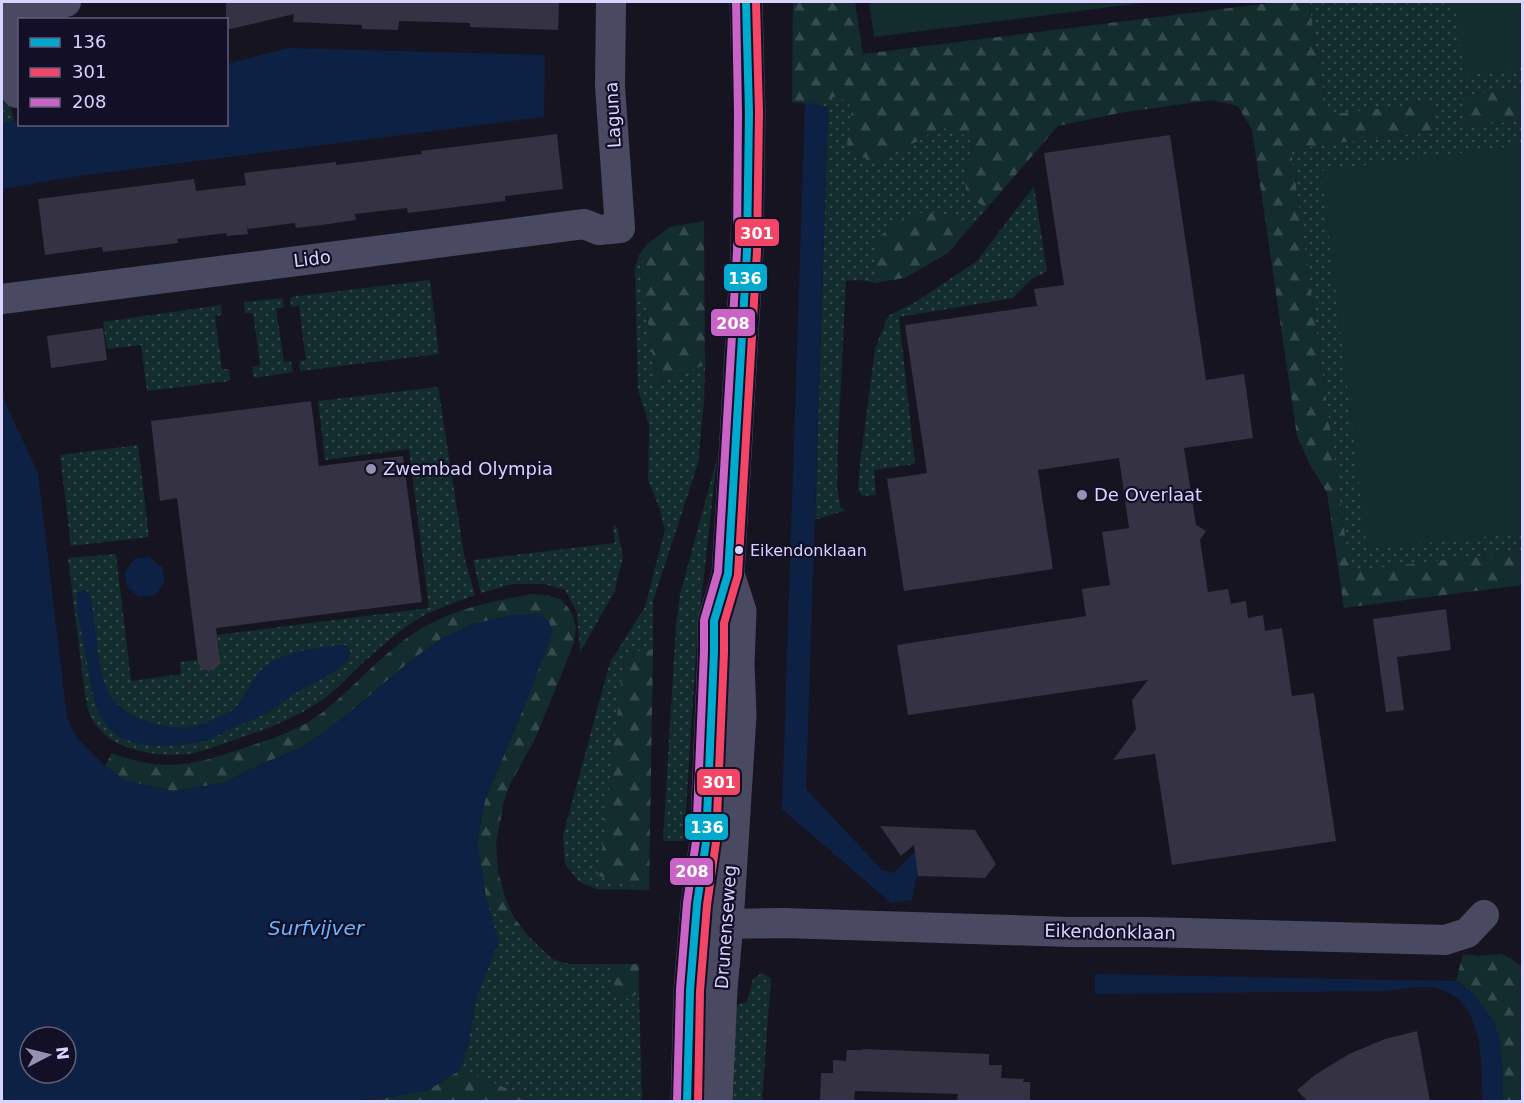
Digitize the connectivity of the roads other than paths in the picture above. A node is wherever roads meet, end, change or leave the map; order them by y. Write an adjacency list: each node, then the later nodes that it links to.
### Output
1 (66, 2): 4 (street)
2 (611, 2): 7 (street, Laguna)
3 (746, 2): 10 (street, Drunenseweg)
4 (2, 17)
5 (2, 28): 6 (street)
6 (17, 93)
7 (620, 228): 8 (street, Lido)
8 (2, 299)
9 (1484, 915): 10 (street, Eikendonklaan)
10 (707, 920): 11 (street, Drunenseweg); 12 (street, Drunenseweg)
11 (687, 1101)
12 (716, 1101)

